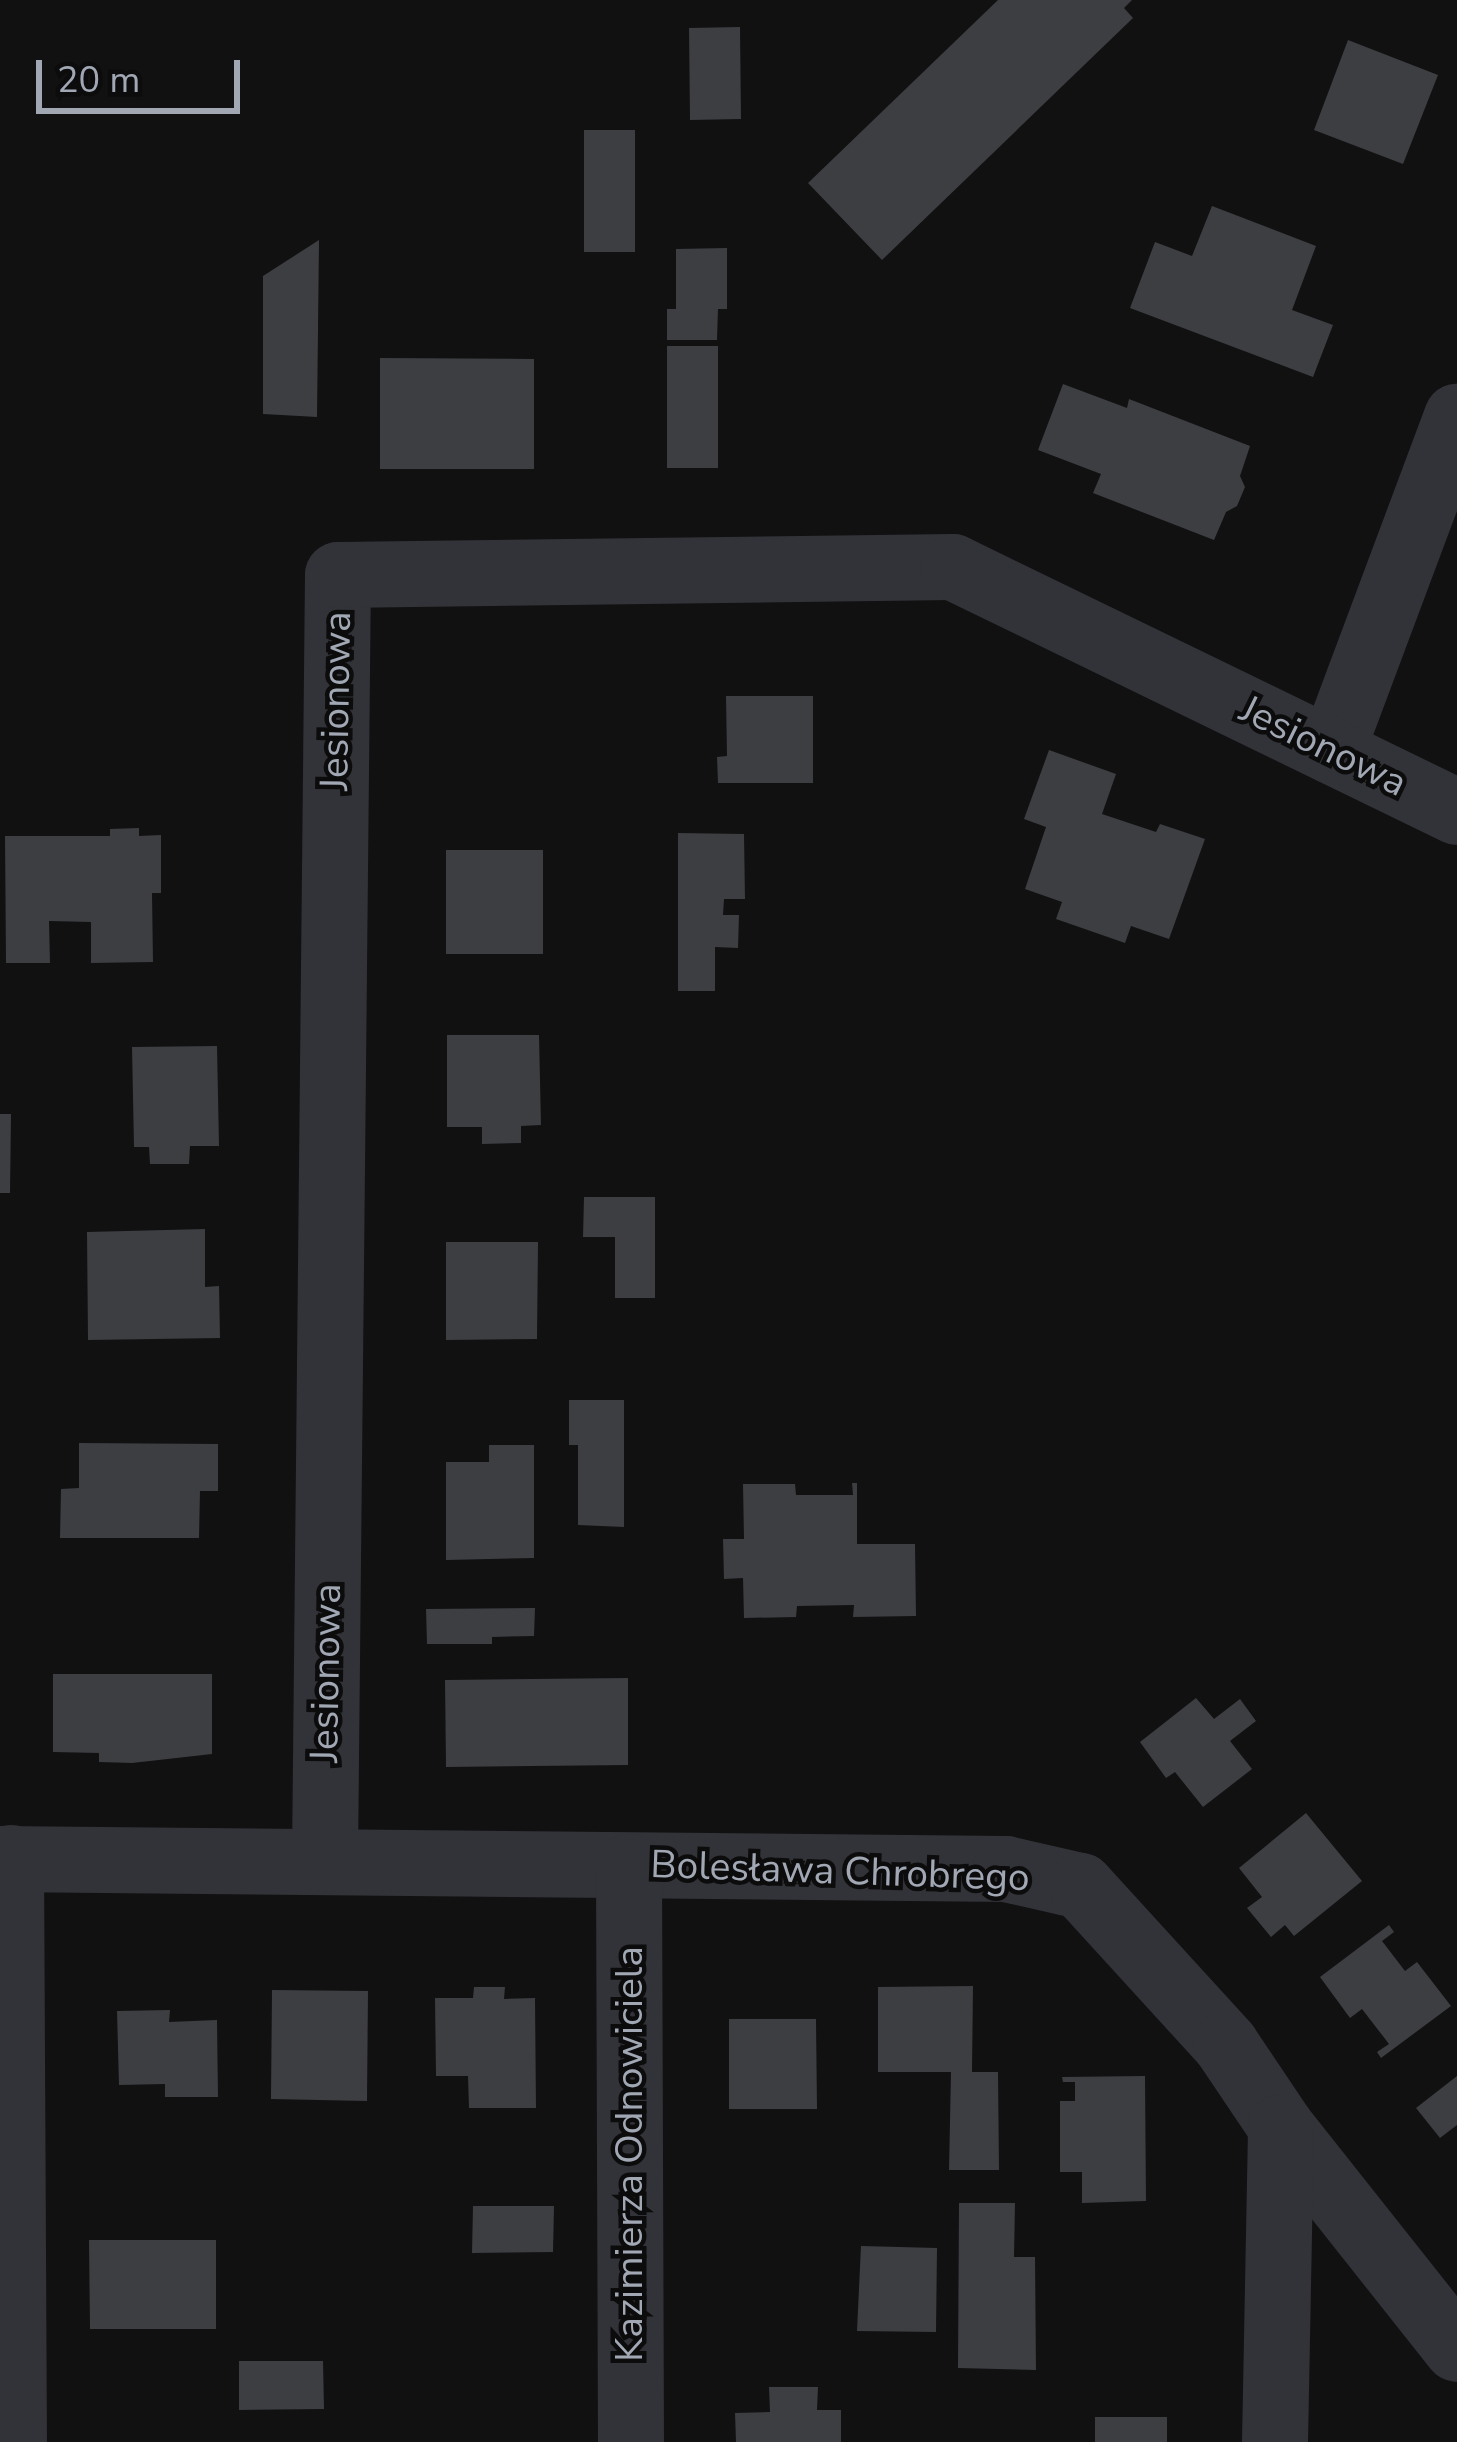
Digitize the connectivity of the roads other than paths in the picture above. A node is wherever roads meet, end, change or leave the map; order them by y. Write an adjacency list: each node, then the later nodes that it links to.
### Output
1 (1457, 417): 2 (street)
2 (1332, 752): 3 (street, Jesionowa); 4 (street, Jesionowa)
3 (1457, 812)
4 (326, 1858): 5 (street, Bolesława Chrobrego); 6 (street, Bolesława Chrobrego)
5 (5, 1859): 9 (street)
6 (629, 1867): 7 (street, Bolesława Chrobrego); 10 (street, Kazimierza Odnowiciela)
7 (1281, 2127): 8 (street, Bolesława Chrobrego); 11 (street)
8 (1457, 2349)
9 (14, 2442)
10 (631, 2442)
11 (1275, 2442)

